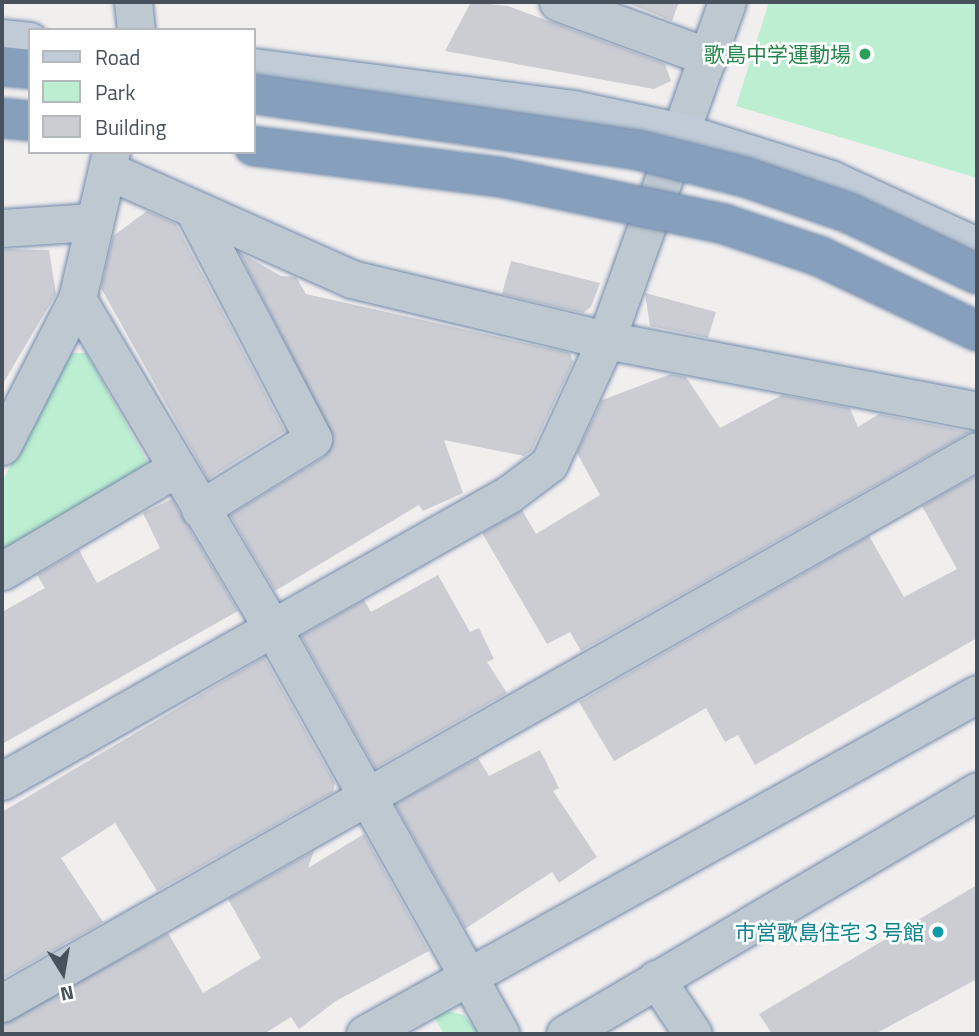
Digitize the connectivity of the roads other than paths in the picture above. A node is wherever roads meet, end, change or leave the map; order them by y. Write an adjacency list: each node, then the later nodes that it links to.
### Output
1 (133, 2): 4 (street)
2 (558, 2): 7 (street)
3 (727, 2): 7 (street)
4 (136, 28)
5 (2, 38): 6 (street)
6 (28, 42)
7 (708, 57): 14 (street)
8 (2, 66): 10 (highway)
9 (256, 68): 14 (street)
10 (28, 69)
11 (256, 94): 21 (highway, bridge)
12 (2, 118): 13 (highway)
13 (28, 121)
14 (682, 133): 20 (street); 24 (street)
15 (256, 146): 23 (highway, bridge)
16 (109, 161): 17 (street); 18 (street)
17 (193, 209): 24 (street); 29 (street)
18 (92, 222): 19 (street); 22 (street)
19 (2, 228)
20 (977, 247)
21 (977, 274)
22 (77, 299): 26 (street); 28 (street)
23 (977, 331)
24 (606, 340): 25 (street); 31 (street)
25 (977, 411)
26 (2, 446)
27 (977, 451): 35 (street)
28 (176, 468): 29 (street); 30 (street)
29 (200, 509): 31 (street)
30 (2, 570)
31 (272, 627): 33 (street); 35 (street)
32 (977, 694): 37 (street)
33 (2, 781)
34 (977, 791): 36 (street)
35 (366, 798): 37 (street); 38 (street)
36 (656, 979): 41 (street); 42 (street)
37 (467, 981): 39 (street); 40 (street)
38 (2, 1003)
39 (365, 1034)
40 (500, 1034)
41 (565, 1034)
42 (693, 1034)

